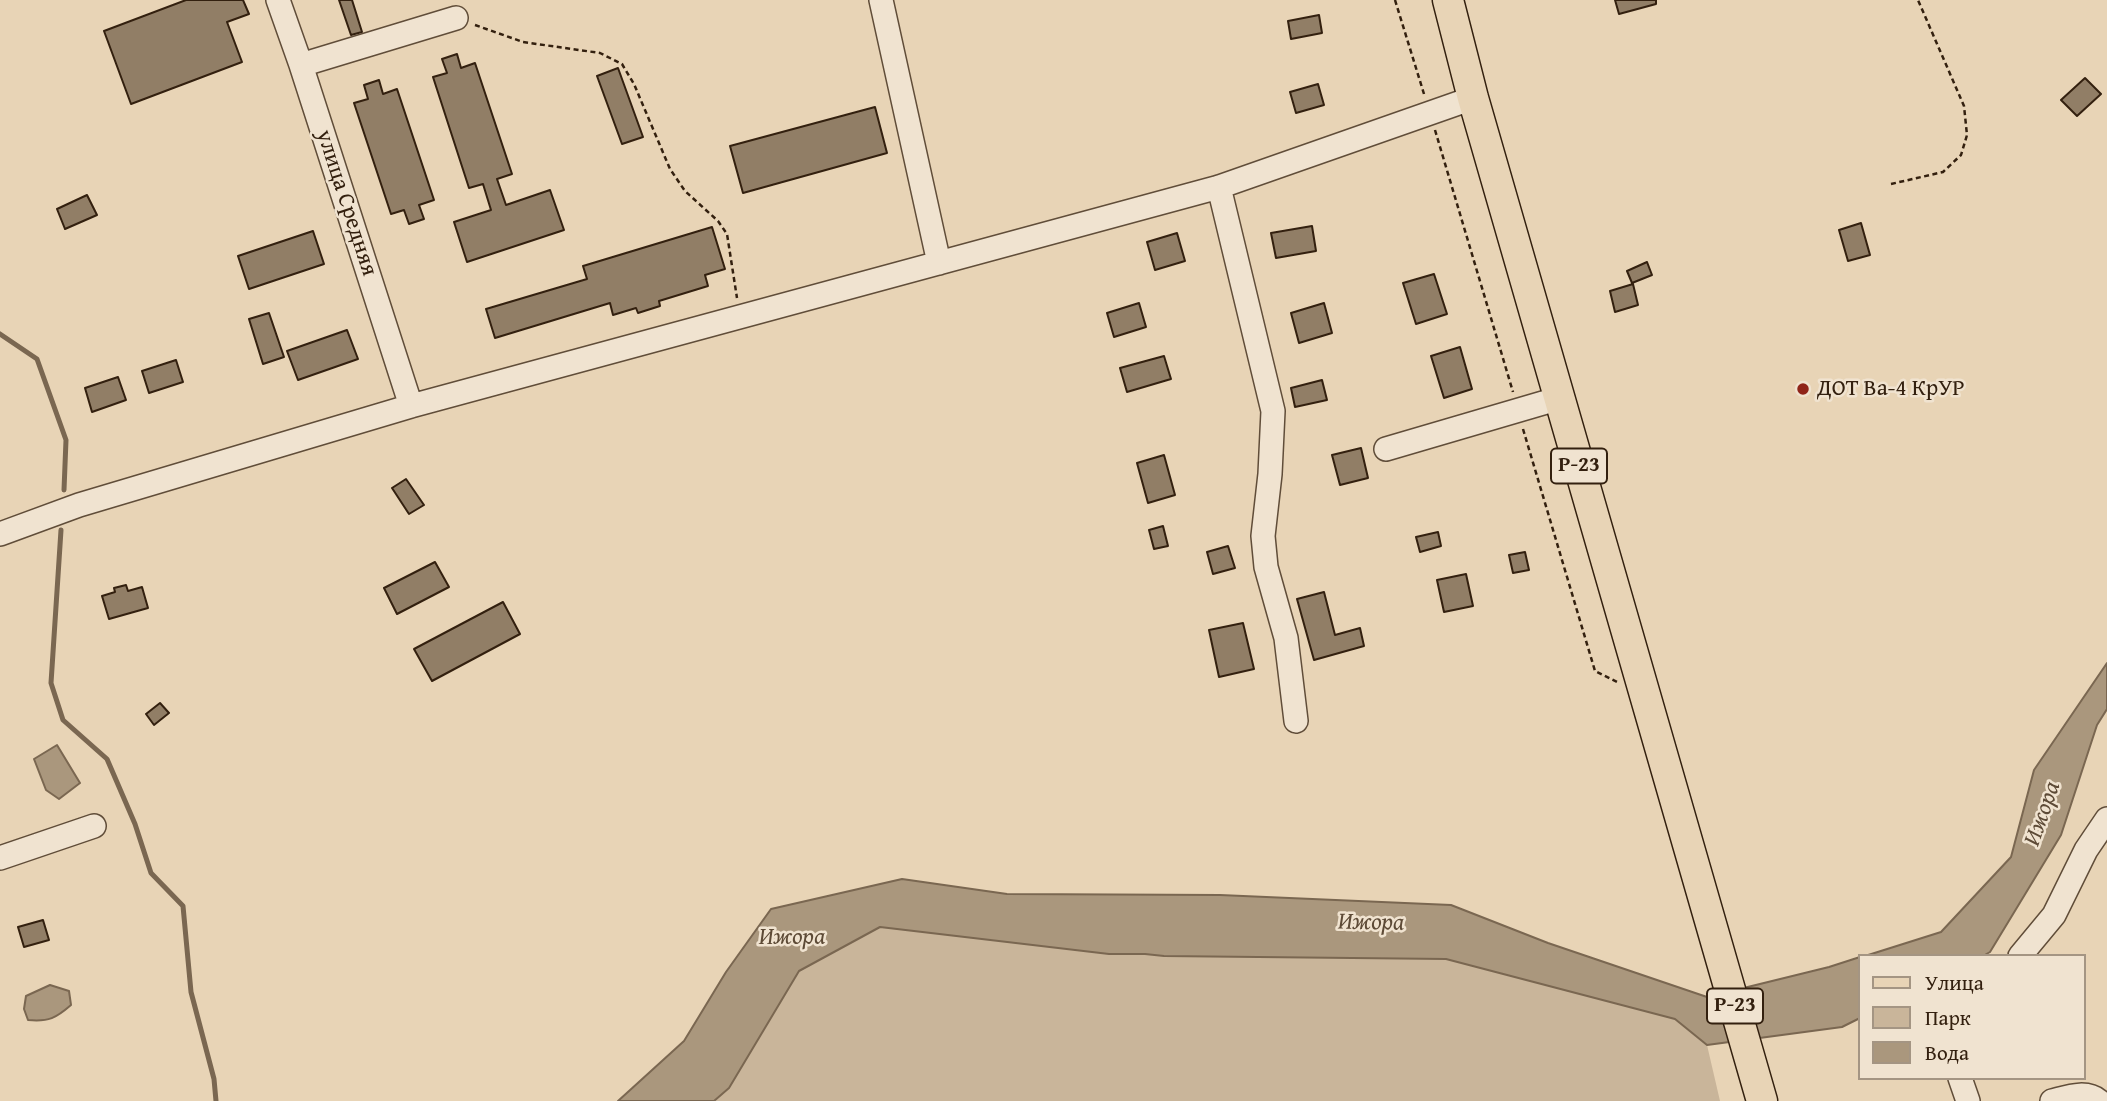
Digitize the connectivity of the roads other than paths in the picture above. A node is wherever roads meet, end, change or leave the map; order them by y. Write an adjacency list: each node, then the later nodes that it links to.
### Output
1 (278, 0): 5 (street, улица Средняя)
2 (881, 0): 8 (street)
3 (1448, 0): 6 (main road, Р-23)
4 (456, 18): 5 (street)
5 (302, 65): 10 (street, улица Средняя)
6 (1473, 99): 7 (street); 9 (main road, Р-23)
7 (1219, 187): 8 (street); 13 (street)
8 (939, 263): 10 (street)
9 (1560, 398): 11 (street); 19 (main road, Р-23)
10 (411, 406): 12 (street)
11 (1386, 449)
12 (0, 534)
13 (1296, 721)
14 (2107, 819): 17 (street)
15 (94, 826): 16 (street)
16 (0, 858)
17 (2022, 954)
18 (1960, 1080): 20 (street)
19 (1759, 1091)
20 (1968, 1101)
21 (2052, 1101): 22 (street)
22 (2099, 1101)

